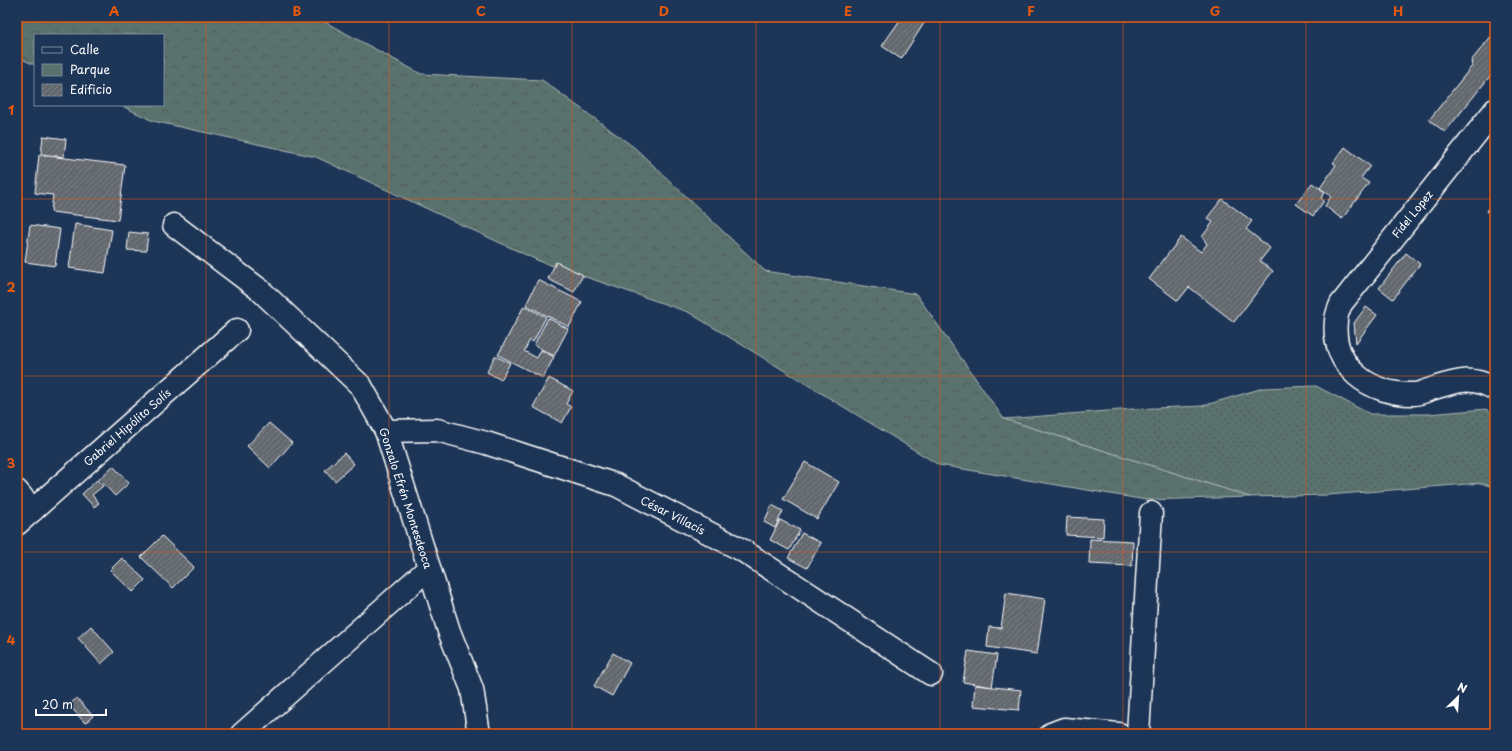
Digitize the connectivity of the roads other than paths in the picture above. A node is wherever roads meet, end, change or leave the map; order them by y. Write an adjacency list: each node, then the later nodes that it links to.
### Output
1 (1495, 110): 4 (street, Fidel Lopez)
2 (174, 225): 5 (street, Gonzalo Efrén Montesdeoca)
3 (237, 330): 7 (street, Gabriel Hipólito Solís)
4 (1495, 389)
5 (386, 431): 10 (street, Gonzalo Efrén Montesdeoca); 11 (street, César Villacís)
6 (17, 491): 7 (street)
7 (33, 510): 9 (street, Gabriel Hipólito Solís)
8 (1151, 513): 16 (street)
9 (17, 524)
10 (430, 568): 12 (street); 13 (street, Gonzalo Efrén Montesdeoca)
11 (931, 674)
12 (242, 734)
13 (479, 734)
14 (1051, 734): 15 (street)
15 (1119, 734)
16 (1138, 734)

